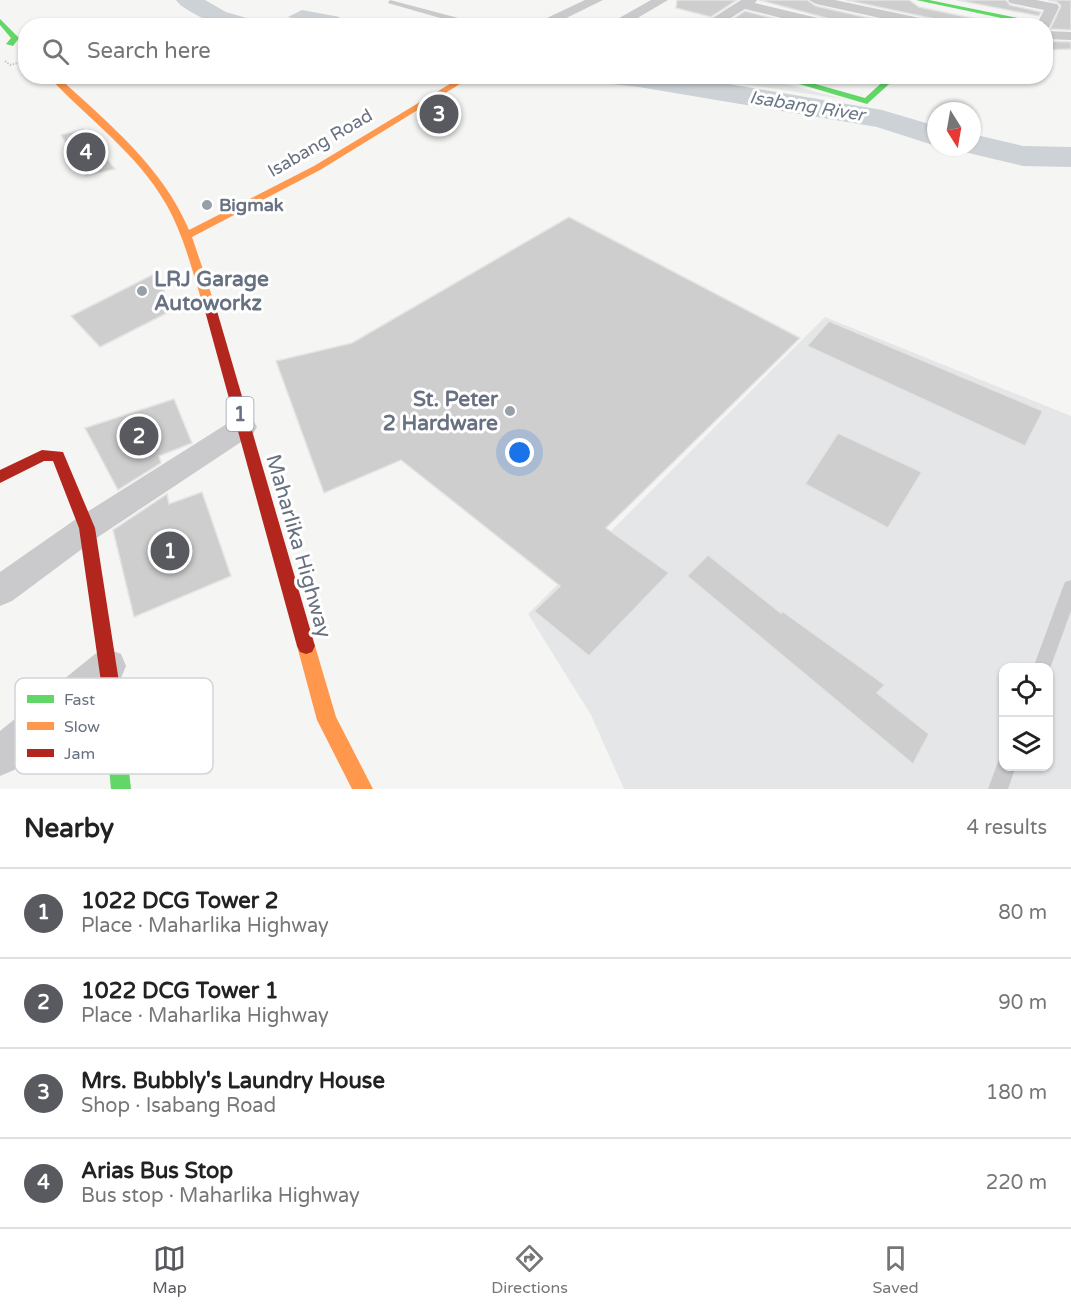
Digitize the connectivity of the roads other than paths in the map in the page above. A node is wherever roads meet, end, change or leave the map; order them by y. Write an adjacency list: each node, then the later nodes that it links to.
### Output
1 (596, 0): 9 (street)
2 (660, 0): 10 (street)
3 (816, 0): 13 (street)
4 (919, 0): 14 (street)
5 (1015, 0): 15 (street)
6 (390, 2): 8 (lane)
7 (747, 2): 11 (street); 12 (street)
8 (449, 18)
9 (555, 18)
10 (626, 18)
11 (723, 18)
12 (805, 18)
13 (901, 18)
14 (999, 18)
15 (1048, 18)
16 (0, 21): 19 (street)
17 (1053, 31): 18 (street)
18 (1071, 36)
19 (14, 49)
20 (60, 84): 24 (street, Maharlika Highway / 1)
21 (456, 84): 24 (street, Isabang Road)
22 (805, 84): 23 (street)
23 (885, 84)
24 (185, 236): 25 (street, Maharlika Highway / 1)
25 (243, 427): 27 (street); 39 (street, Maharlika Highway / 1)
26 (0, 477): 27 (street)
27 (87, 528): 29 (street); 31 (street)
28 (1071, 587): 30 (lane)
29 (0, 591)
30 (1044, 663)
31 (108, 666): 32 (street); 33 (street)
32 (94, 678)
33 (109, 678)
34 (15, 744): 35 (street)
35 (0, 756)
36 (1004, 771): 40 (lane)
37 (119, 774): 38 (street)
38 (121, 789)
39 (363, 789)
40 (998, 789)

